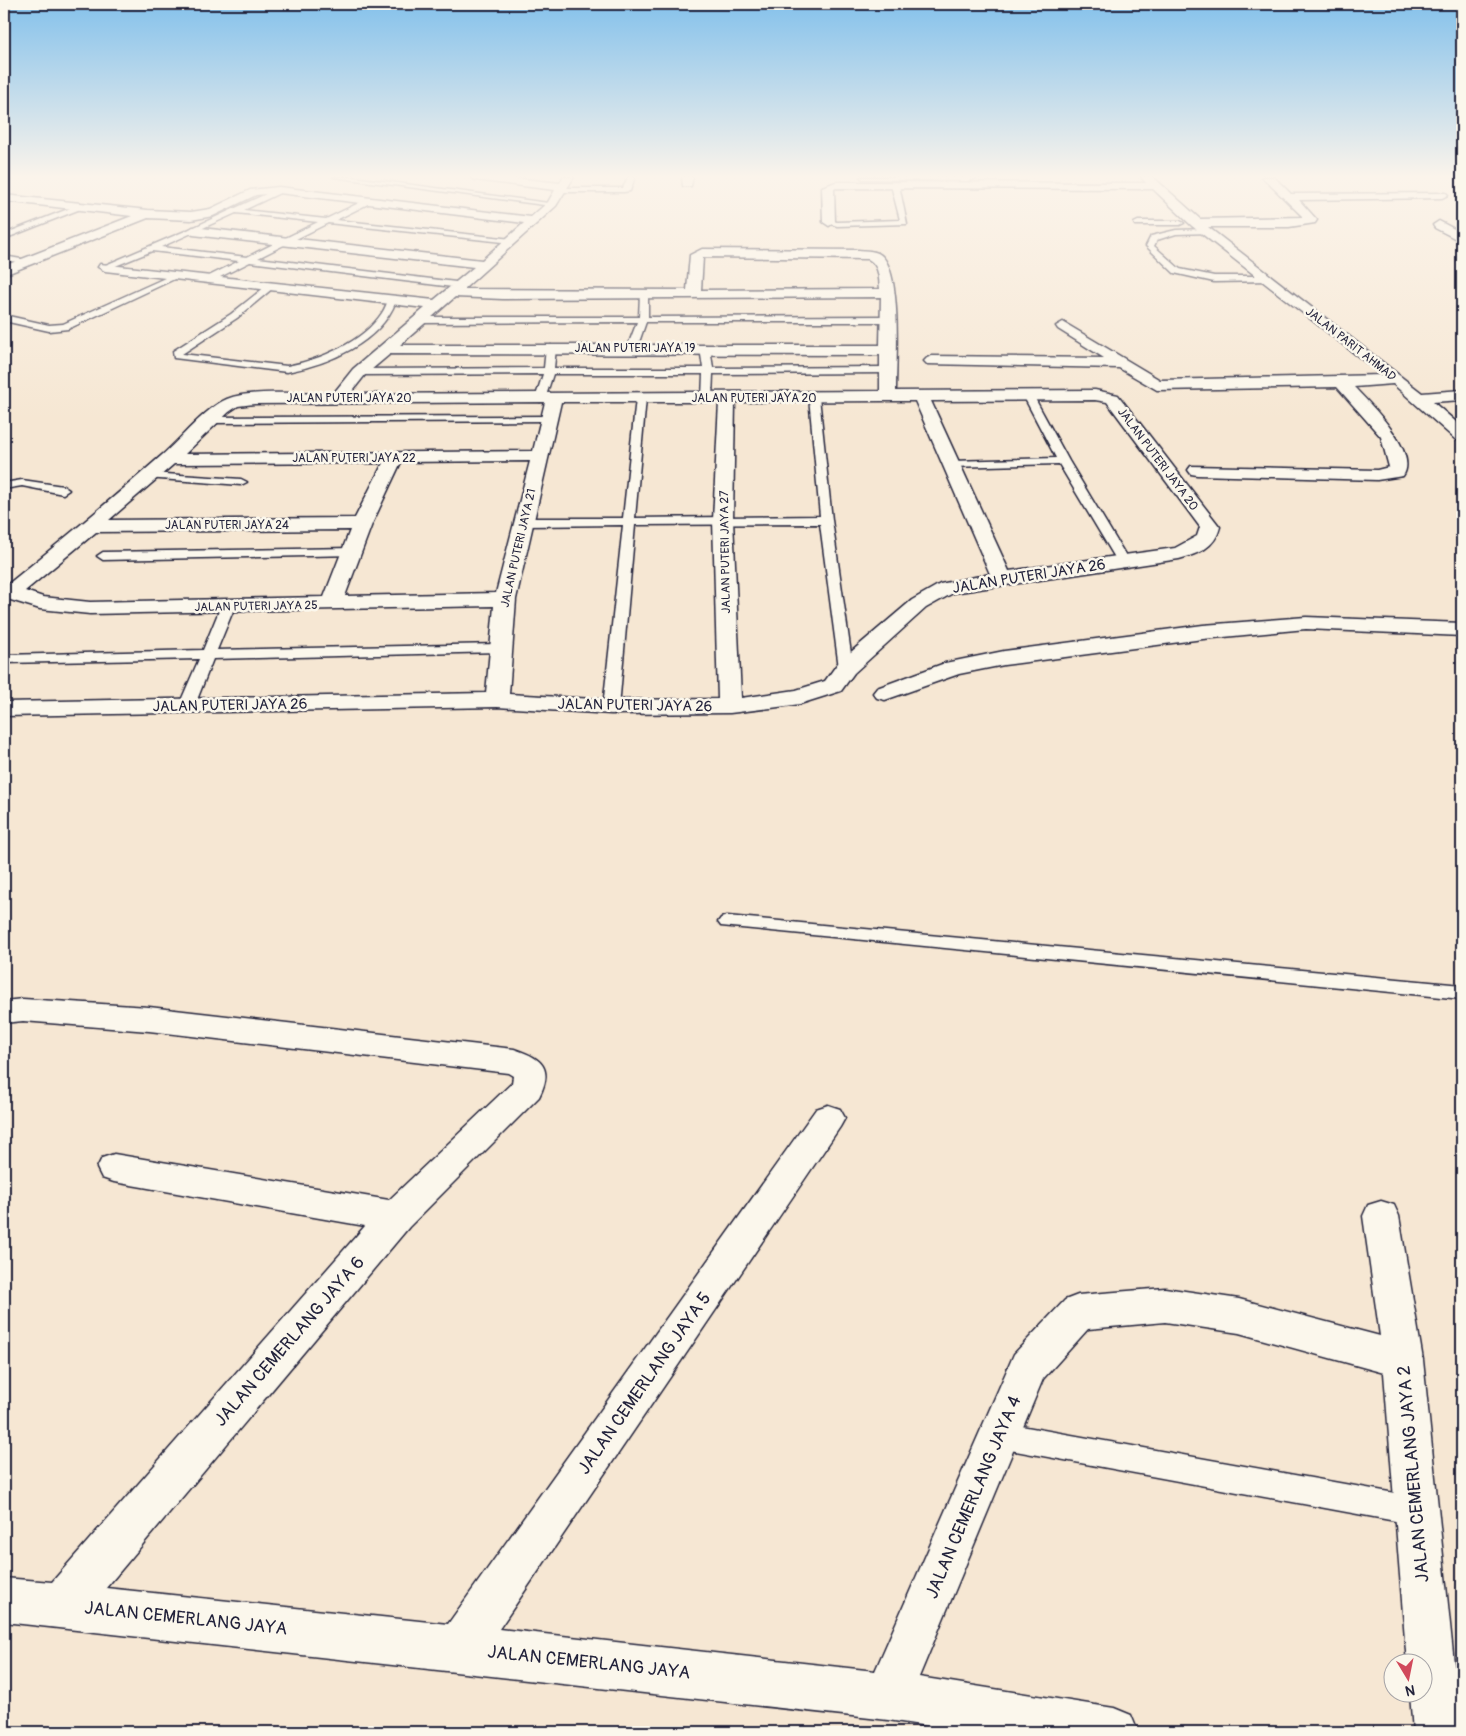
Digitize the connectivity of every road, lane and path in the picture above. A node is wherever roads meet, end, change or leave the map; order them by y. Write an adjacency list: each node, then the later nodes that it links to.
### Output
1 (4, 258): 13 (lane)
2 (36, 258): 13 (street)
3 (126, 258): 15 (lane)
4 (231, 258): 12 (lane)
5 (251, 258): 12 (lane)
6 (435, 258): 14 (street)
7 (492, 258): 14 (street)
8 (697, 258): 26 (street)
9 (874, 258): 16 (street)
10 (1162, 258): 21 (lane)
11 (1236, 258): 21 (street, JALAN PARIT AHMAD)
12 (247, 260): 20 (lane); 23 (lane)
13 (28, 261): 18 (street)
14 (485, 264): 23 (street)
15 (105, 267): 19 (street)
16 (884, 269): 17 (street); 24 (street)
17 (864, 270)
18 (4, 271)
19 (179, 275): 20 (street); 29 (lane)
20 (210, 279): 22 (street)
21 (1263, 279): 45 (street, JALAN PARIT AHMAD)
22 (270, 286): 27 (street); 27 (lane)
23 (456, 289): 25 (street); 28 (street)
24 (888, 293): 26 (street); 31 (street)
25 (644, 294): 26 (street); 30 (lane)
26 (694, 294)
27 (392, 301): 28 (street)
28 (437, 305): 32 (street)
29 (4, 318)
30 (643, 319): 31 (lane); 32 (lane); 35 (lane)
31 (888, 319): 38 (street)
32 (419, 320): 37 (street)
33 (1063, 326): 40 (street)
34 (551, 348): 35 (street, JALAN PUTERI JAYA 19); 37 (street, JALAN PUTERI JAYA 19); 42 (lane)
35 (632, 348): 36 (street, JALAN PUTERI JAYA 19)
36 (705, 348): 38 (street, JALAN PUTERI JAYA 19); 43 (lane)
37 (384, 349): 44 (street)
38 (886, 350): 41 (street)
39 (932, 361): 40 (street)
40 (1123, 363): 46 (street)
41 (887, 370): 43 (lane); 51 (street)
42 (549, 371): 43 (lane); 44 (lane); 56 (lane)
43 (708, 371): 53 (lane)
44 (359, 372): 49 (street)
45 (1390, 380): 46 (street); 55 (street, JALAN PARIT AHMAD)
46 (1348, 382): 65 (street)
47 (1028, 395): 54 (street, JALAN PUTERI JAYA 20); 63 (lane); 76 (street, JALAN PUTERI JAYA 20)
48 (1462, 395): 55 (street)
49 (339, 397): 56 (street, JALAN PUTERI JAYA 20); 58 (street, JALAN PUTERI JAYA 20)
50 (814, 397): 51 (street, JALAN PUTERI JAYA 20); 53 (street, JALAN PUTERI JAYA 20); 71 (lane)
51 (888, 397): 54 (street, JALAN PUTERI JAYA 20)
52 (640, 398): 53 (street, JALAN PUTERI JAYA 20); 56 (street, JALAN PUTERI JAYA 20); 72 (lane)
53 (717, 398): 70 (street, JALAN PUTERI JAYA 27)
54 (922, 398): 64 (street)
55 (1419, 398): 59 (street, JALAN PARIT AHMAD)
56 (547, 399): 57 (street, JALAN PUTERI JAYA 21)
57 (549, 419): 58 (lane); 60 (street, JALAN PUTERI JAYA 21)
58 (210, 420): 62 (street)
59 (1460, 431)
60 (540, 456): 61 (street, JALAN PUTERI JAYA 22); 73 (street, JALAN PUTERI JAYA 21)
61 (395, 457): 62 (street, JALAN PUTERI JAYA 22); 74 (street)
62 (170, 459): 66 (street)
63 (1064, 461): 64 (lane); 79 (lane)
64 (951, 464): 80 (street)
65 (1197, 470)
66 (150, 476): 67 (lane); 75 (street)
67 (241, 482)
68 (4, 486): 69 (lane)
69 (63, 490)
70 (722, 520): 71 (lane); 72 (lane); 93 (street, JALAN PUTERI JAYA 27)
71 (826, 520): 89 (lane)
72 (628, 521): 73 (lane); 94 (lane)
73 (524, 522): 82 (street, JALAN PUTERI JAYA 21)
74 (362, 524): 75 (street, JALAN PUTERI JAYA 24); 77 (street)
75 (91, 526): 81 (street)
76 (1210, 527): 79 (street, JALAN PUTERI JAYA 26)
77 (352, 552): 78 (lane); 83 (street)
78 (103, 556)
79 (1123, 561): 80 (street, JALAN PUTERI JAYA 26)
80 (1002, 578): 89 (street, JALAN PUTERI JAYA 26)
81 (6, 594): 84 (street, JALAN PUTERI JAYA 25)
82 (505, 600): 83 (street, JALAN PUTERI JAYA 25); 86 (street, JALAN PUTERI JAYA 21)
83 (332, 604): 84 (street, JALAN PUTERI JAYA 25)
84 (228, 606): 87 (lane)
85 (1462, 630): 90 (street)
86 (499, 648): 87 (lane); 91 (street, JALAN PUTERI JAYA 21)
87 (208, 654): 88 (lane); 92 (lane)
88 (4, 659)
89 (846, 668): 93 (street, JALAN PUTERI JAYA 26)
90 (884, 693)
91 (497, 700): 92 (street, JALAN PUTERI JAYA 26); 94 (street, JALAN PUTERI JAYA 26)
92 (187, 705): 95 (street, JALAN PUTERI JAYA 26)
93 (730, 706): 94 (street, JALAN PUTERI JAYA 26)
94 (611, 707)
95 (4, 709)
96 (727, 922): 97 (lane)
97 (1462, 992)
98 (4, 1012): 101 (street, JALAN CEMERLANG JAYA 6)
99 (828, 1118): 108 (street, JALAN CEMERLANG JAYA 5)
100 (114, 1168): 101 (street)
101 (396, 1216): 106 (street, JALAN CEMERLANG JAYA 6)
102 (1381, 1216): 103 (street, JALAN CEMERLANG JAYA 2)
103 (1403, 1360): 104 (street, JALAN CEMERLANG JAYA 4); 105 (street, JALAN CEMERLANG JAYA 2)
104 (999, 1435): 105 (lane); 109 (street, JALAN CEMERLANG JAYA 4)
105 (1417, 1511): 111 (street, JALAN CEMERLANG JAYA 2)
106 (62, 1605): 107 (street, JALAN CEMERLANG JAYA); 108 (street, JALAN CEMERLANG JAYA)
107 (8, 1608)
108 (459, 1648): 109 (street, JALAN CEMERLANG JAYA)
109 (888, 1696): 110 (street, JALAN CEMERLANG JAYA)
110 (1114, 1732)
111 (1437, 1732)

